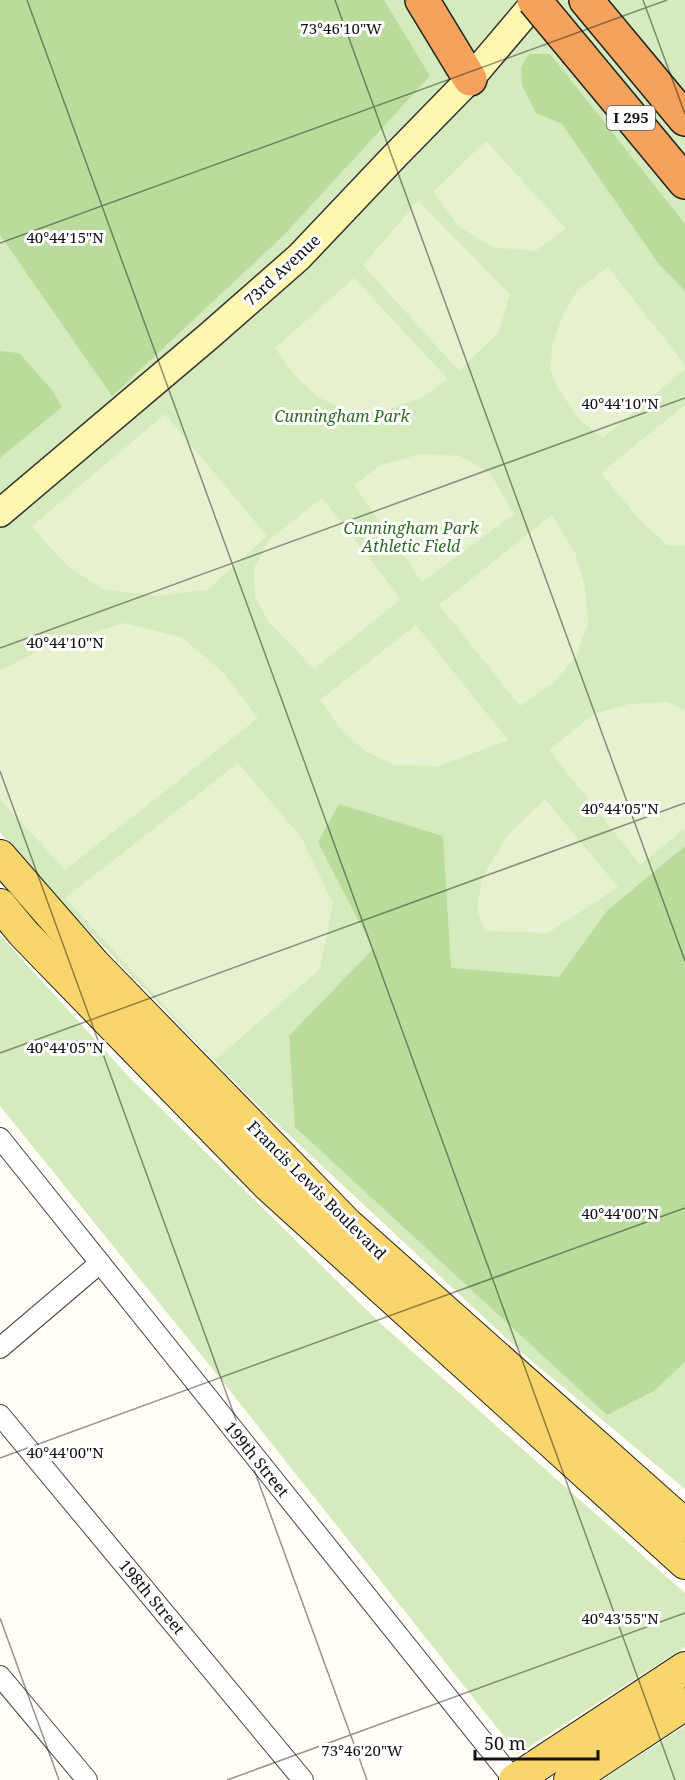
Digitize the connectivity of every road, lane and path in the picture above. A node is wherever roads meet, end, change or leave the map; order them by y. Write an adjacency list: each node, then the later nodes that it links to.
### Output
1 (423, 0): 4 (highway)
2 (535, 0): 4 (street, 73rd Avenue); 6 (highway, I 295, bridge)
3 (596, 12): 5 (highway, I 295)
4 (470, 79): 7 (street, 73rd Avenue)
5 (685, 118)
6 (685, 182)
7 (0, 513)
8 (0, 856): 14 (main road, Francis Lewis Boulevard)
9 (0, 905): 15 (main road, Francis Lewis Boulevard)
10 (0, 1138): 11 (street, 199th Street)
11 (100, 1263): 12 (street); 21 (street, 199th Street)
12 (0, 1348)
13 (0, 1415): 20 (street, 198th Street)
14 (685, 1525)
15 (685, 1563)
16 (685, 1668): 21 (main road)
17 (0, 1676): 19 (street)
18 (685, 1704): 22 (main road)
19 (87, 1780)
20 (303, 1780)
21 (515, 1780)
22 (570, 1780)

